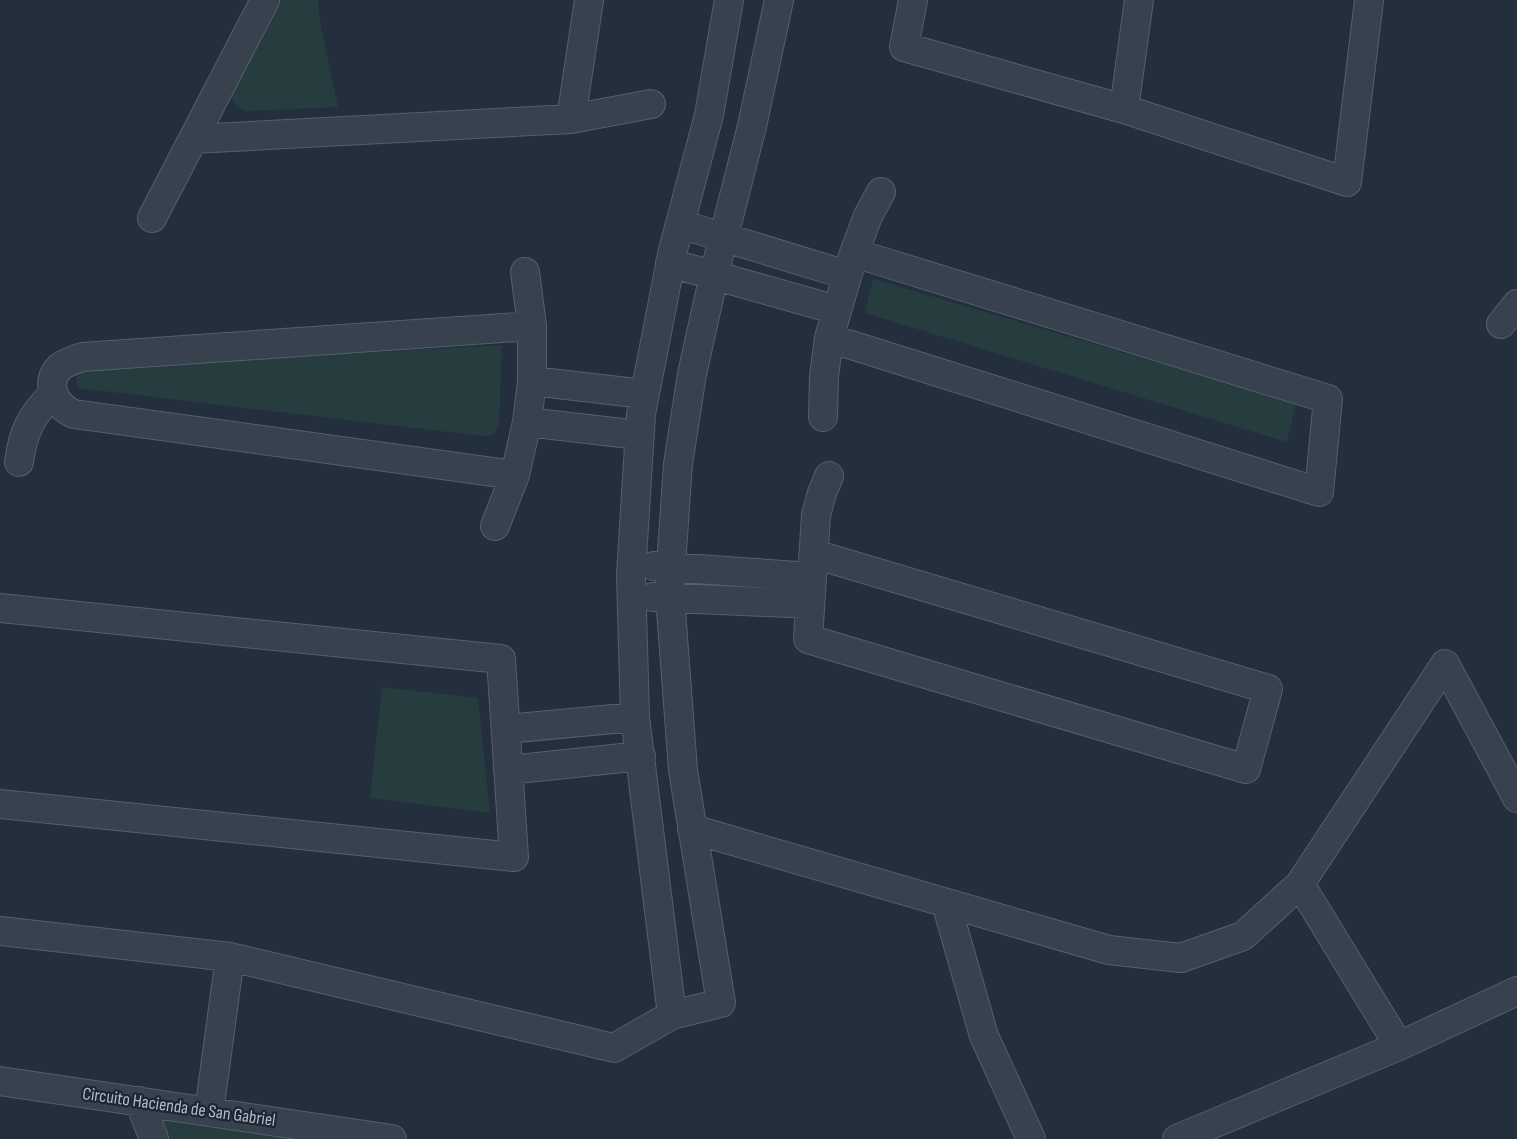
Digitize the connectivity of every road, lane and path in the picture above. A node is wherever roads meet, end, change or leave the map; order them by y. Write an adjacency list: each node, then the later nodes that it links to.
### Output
1 (265, 0): 11 (street)
2 (589, 0): 10 (street)
3 (729, 0): 14 (street)
4 (778, 0): 15 (street)
5 (913, 0): 9 (street)
6 (1139, 0): 9 (street)
7 (1369, 0): 9 (street)
8 (651, 104): 10 (street)
9 (1124, 108)
10 (571, 119): 11 (street)
11 (193, 139): 13 (street)
12 (882, 192): 17 (street)
13 (152, 218)
14 (680, 224): 15 (street); 16 (street)
15 (724, 237): 17 (street); 19 (street)
16 (670, 263): 19 (street); 25 (street)
17 (850, 264): 20 (street); 22 (street)
18 (525, 272): 21 (street)
19 (714, 275): 20 (street); 35 (street)
20 (837, 310): 22 (street)
21 (532, 326): 23 (street); 24 (street)
22 (829, 338): 26 (street)
23 (532, 381): 25 (street); 27 (street)
24 (53, 394): 29 (street); 30 (street)
25 (644, 394): 28 (street)
26 (823, 417)
27 (527, 422): 28 (street); 30 (street)
28 (639, 435): 33 (street)
29 (19, 462)
30 (515, 475): 32 (street)
31 (829, 476): 34 (street)
32 (495, 526)
33 (631, 565): 35 (street); 36 (street)
34 (813, 565): 35 (street); 38 (street); 38 (street)
35 (672, 567): 37 (street)
36 (631, 597): 37 (street); 40 (street)
37 (670, 597): 38 (street); 46 (street)
38 (810, 604)
39 (0, 608): 41 (street)
40 (635, 717): 41 (street); 42 (street)
41 (506, 729): 43 (street)
42 (641, 756): 43 (street); 52 (street)
43 (508, 770): 45 (street)
44 (1517, 798): 47 (street)
45 (0, 804)
46 (692, 828): 48 (street); 52 (street)
47 (1300, 884): 48 (street); 53 (street)
48 (946, 903): 59 (street)
49 (0, 930): 50 (street)
50 (230, 957): 52 (street); 56 (street)
51 (1517, 991): 53 (street)
52 (672, 1015)
53 (1399, 1046): 60 (street)
54 (0, 1081): 55 (street, Circuito Hacienda de San Gabriel)
55 (139, 1101): 56 (street, Circuito Hacienda de San Gabriel); 57 (street)
56 (209, 1112): 58 (street, Circuito Hacienda de San Gabriel)
57 (154, 1139)
58 (389, 1139)
59 (1030, 1139)
60 (1177, 1139)

